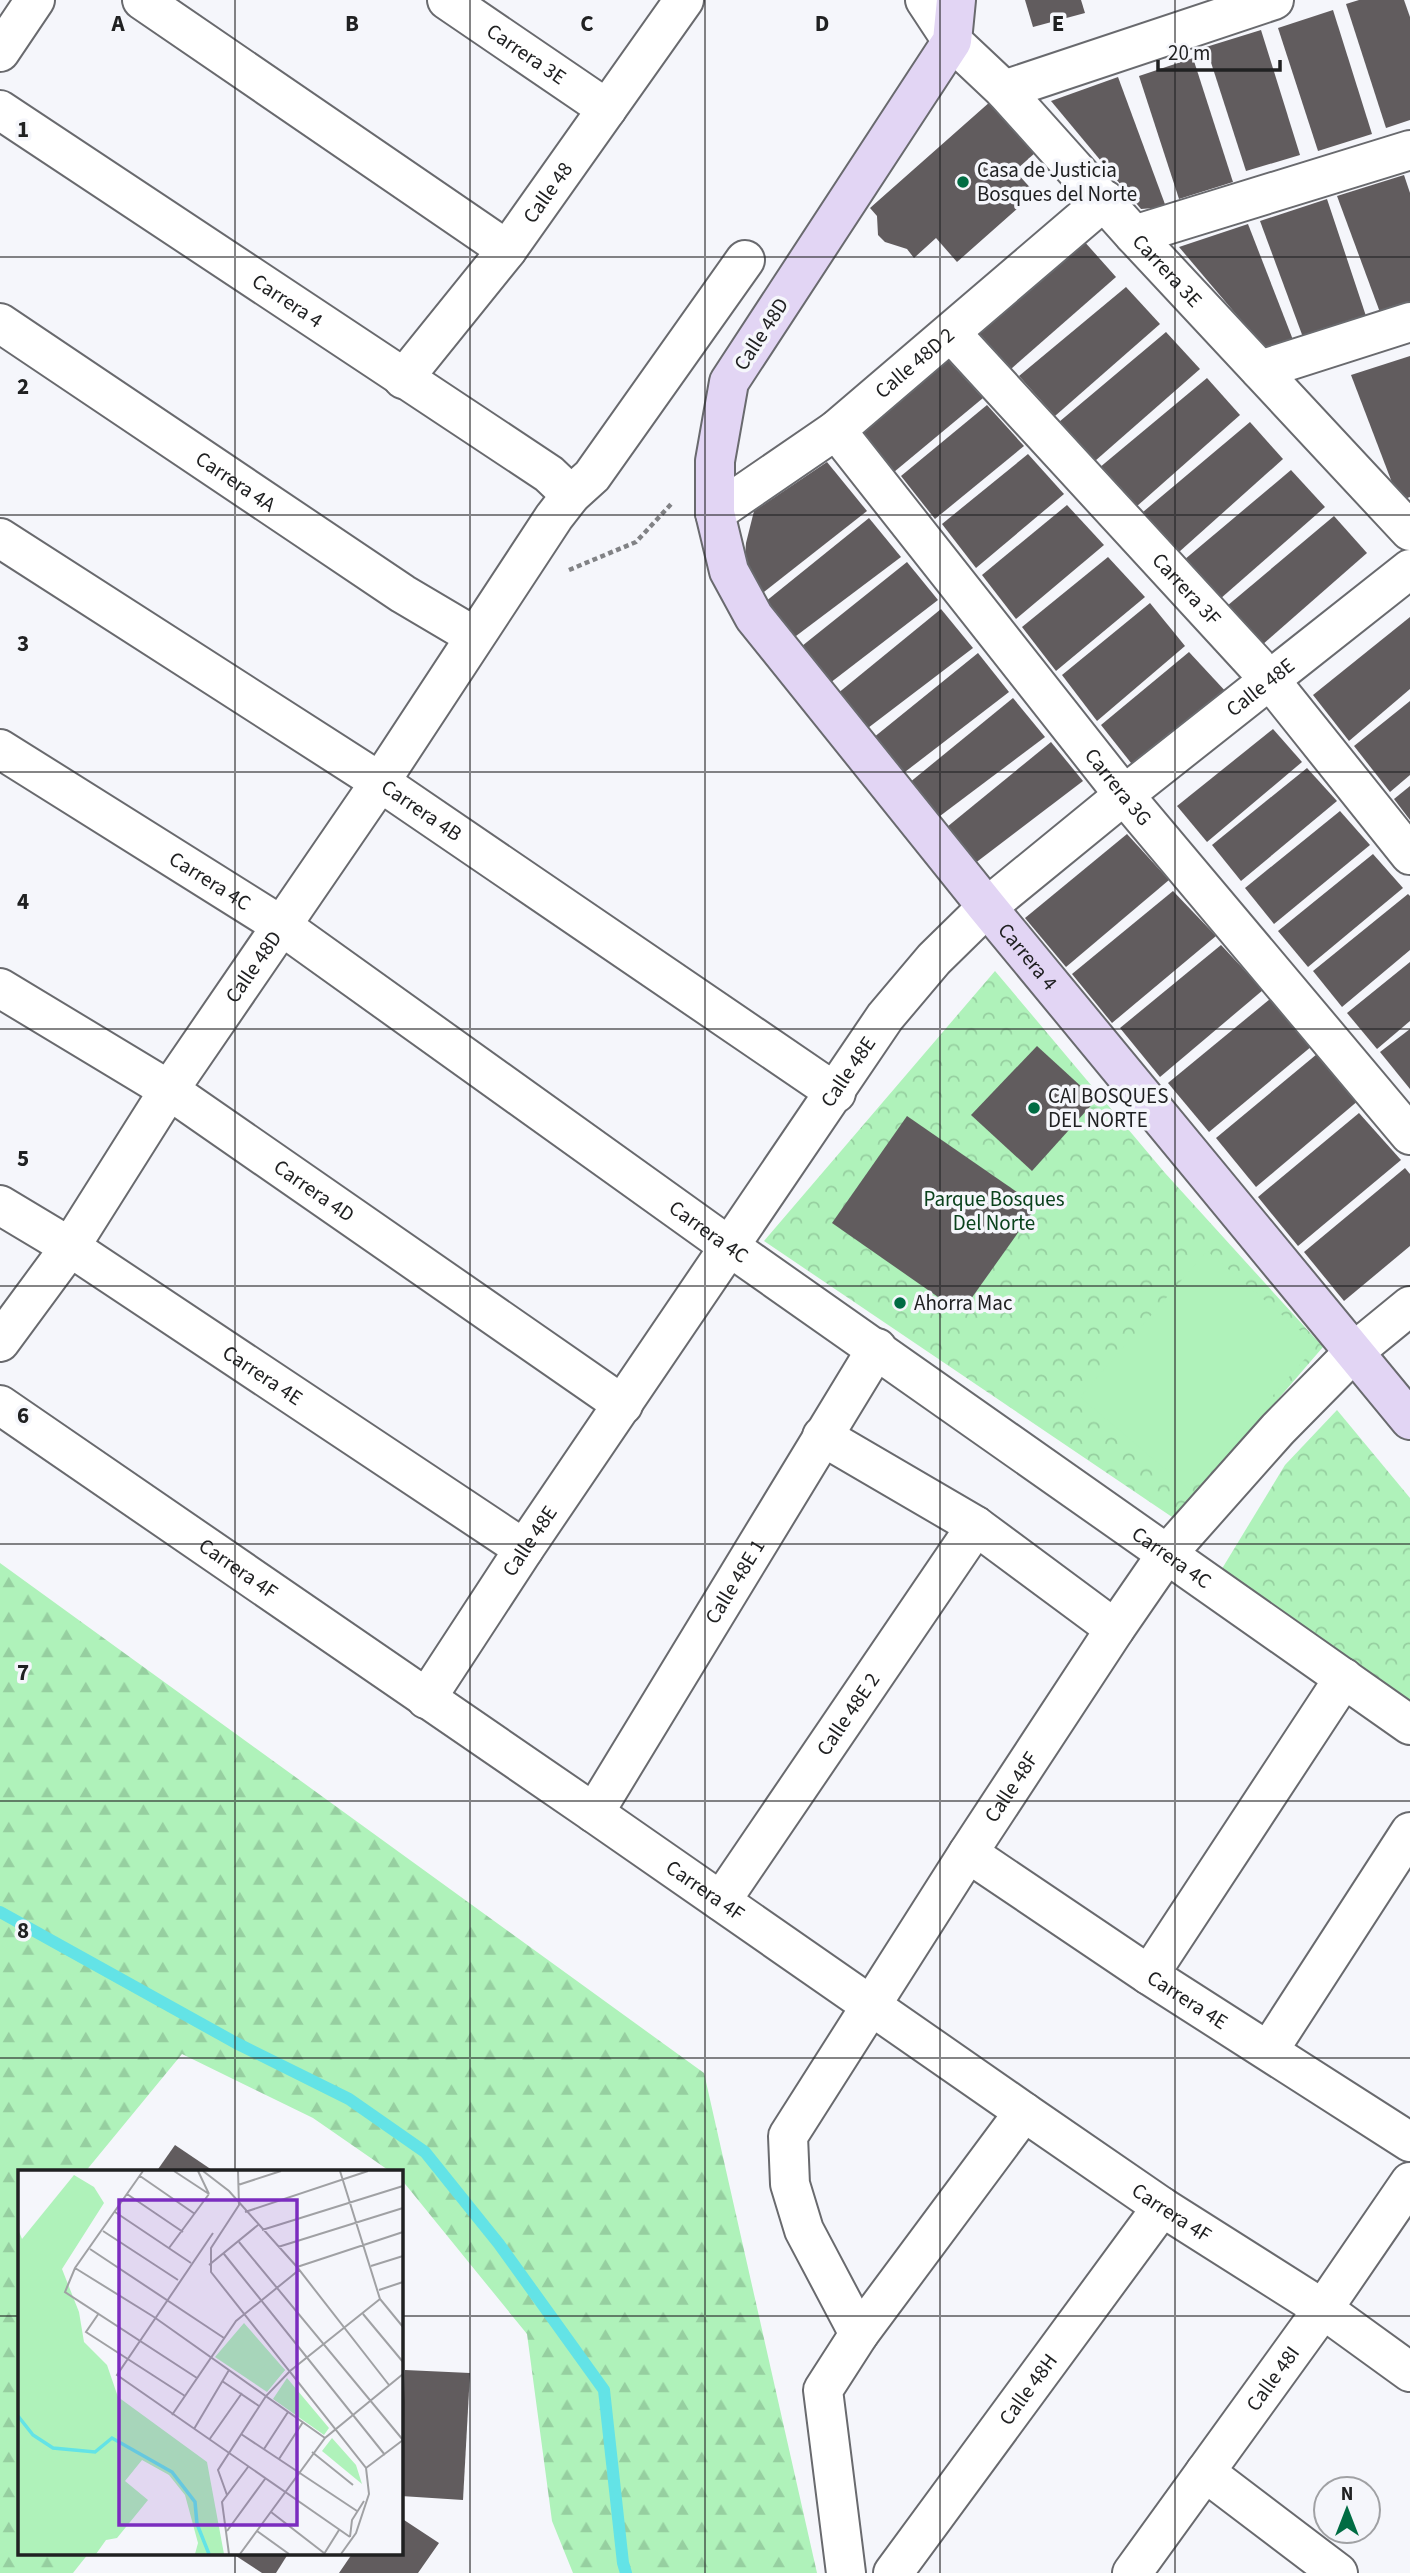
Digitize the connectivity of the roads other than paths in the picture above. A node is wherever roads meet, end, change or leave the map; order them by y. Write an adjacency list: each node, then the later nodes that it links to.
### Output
1 (35, 0): 9 (street)
2 (142, 0): 16 (street)
3 (447, 0): 11 (street, Carrera 3E)
4 (684, 0): 11 (street, Calle 48)
5 (925, 0): 8 (street, Carrera 3E)
6 (956, 0): 8 (main road)
7 (1273, 0): 10 (street)
8 (952, 41): 10 (street, Carrera 3E); 24 (main road, Calle 48D)
9 (0, 52)
10 (1004, 90): 14 (street, Carrera 3E)
11 (607, 109): 16 (street, Calle 48)
12 (0, 110): 22 (street, Carrera 4)
13 (1410, 150): 15 (street)
14 (1105, 200): 15 (street, Carrera 3E); 20 (street, Calle 48D 2)
15 (1134, 235): 21 (street, Carrera 3E)
16 (507, 250): 22 (street, Calle 48)
17 (745, 260): 25 (street, Calle 48D)
18 (1410, 322): 21 (street)
19 (0, 323): 30 (street, Carrera 4A)
20 (951, 333): 23 (street, Calle 48D 2); 31 (street, Carrera 3F)
21 (1260, 370): 27 (street, Carrera 3E)
22 (403, 379): 25 (street, Carrera 4)
23 (836, 430): 26 (street, Calle 48D 2); 34 (street, Carrera 3G)
24 (715, 461): 26 (main road, Carrera 4)
25 (571, 495): 30 (street, Calle 48D)
26 (715, 513): 36 (main road, Carrera 4)
27 (1410, 531)
28 (0, 538): 33 (street, Carrera 4B)
29 (1410, 569): 31 (street, Calle 48E)
30 (474, 636): 33 (street, Calle 48D)
31 (1270, 680): 34 (street, Calle 48E); 35 (street, Carrera 3F)
32 (0, 749): 37 (street, Carrera 4C)
33 (380, 782): 37 (street, Calle 48D); 40 (street, Carrera 4B)
34 (1124, 795): 36 (street, Calle 48E); 41 (street, Carrera 3G)
35 (1410, 855)
36 (987, 907): 40 (street, Calle 48E); 48 (main road, Carrera 4)
37 (282, 926): 39 (street, Calle 48D); 44 (street, Carrera 4C)
38 (0, 988): 39 (street, Carrera 4D)
39 (169, 1090): 43 (street, Calle 48D); 50 (street, Carrera 4D)
40 (836, 1093): 44 (street, Calle 48E)
41 (1410, 1135)
42 (0, 1205): 43 (street, Carrera 4E)
43 (70, 1247): 46 (street, Calle 48D); 54 (street, Carrera 4E)
44 (730, 1247): 47 (street, Carrera 4C); 50 (street, Calle 48E)
45 (1410, 1306): 48 (street, Calle 48F)
46 (0, 1342)
47 (877, 1348): 52 (street, Calle 48E 1); 55 (street, Carrera 4C)
48 (1355, 1351): 51 (main road, Carrera 4); 55 (street, Calle 48F)
49 (0, 1405): 58 (street, Carrera 4F)
50 (623, 1405): 54 (street, Calle 48E)
51 (1410, 1420)
52 (822, 1436): 53 (street); 60 (street, Calle 48E 1)
53 (976, 1526): 56 (street); 63 (street, Calle 48E 2)
54 (524, 1549): 58 (street, Calle 48E)
55 (1166, 1555): 56 (street, Calle 48F); 57 (street, Carrera 4C)
56 (1115, 1629): 62 (street, Calle 48F)
57 (1344, 1678): 59 (street, Carrera 4C); 64 (street)
58 (426, 1699): 60 (street, Carrera 4F)
59 (1410, 1724)
60 (594, 1813): 63 (street, Carrera 4F)
61 (1410, 1832): 66 (street)
62 (968, 1853): 64 (street, Carrera 4E); 65 (street, Calle 48F)
63 (721, 1901): 65 (street, Carrera 4F)
64 (1149, 1975): 66 (street, Carrera 4E)
65 (869, 2006): 67 (street, Carrera 4F); 72 (street, Calle 48F)
66 (1269, 2050): 68 (street, Carrera 4E)
67 (1024, 2112): 70 (street, Carrera 4F); 72 (street)
68 (1410, 2142)
69 (1410, 2182): 71 (street, Calle 48I)
70 (1162, 2207): 71 (street, Carrera 4F); 76 (street, Calle 48H)
71 (1323, 2309): 73 (street, Carrera 4F); 74 (street, Calle 48I)
72 (859, 2334): 75 (street)
73 (1410, 2372)
74 (1205, 2472): 77 (street, Calle 48I); 78 (street)
75 (846, 2573)
76 (893, 2573)
77 (1132, 2573)
78 (1338, 2573)

